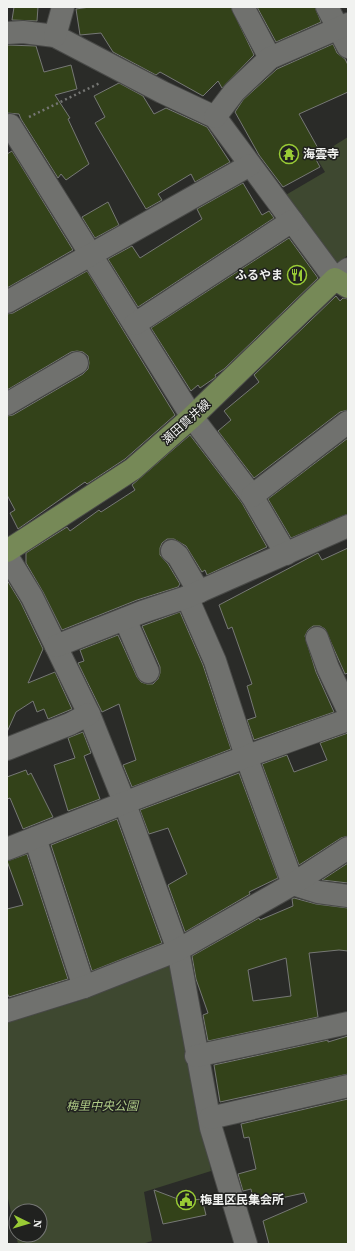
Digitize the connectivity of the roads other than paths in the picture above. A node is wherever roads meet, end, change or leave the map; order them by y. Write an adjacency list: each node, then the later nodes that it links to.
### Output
1 (63, 7): 6 (street)
2 (243, 7): 7 (street)
3 (327, 7): 5 (street)
4 (7, 33): 6 (street)
5 (345, 33): 7 (street)
6 (55, 36): 8 (street)
7 (270, 58): 8 (street)
8 (215, 117): 10 (street)
9 (9, 126): 12 (street)
10 (250, 165): 11 (street); 12 (street)
11 (292, 221): 13 (street); 15 (street)
12 (91, 255): 14 (street); 15 (street)
13 (344, 279): 18 (main road, 瀬田貫井線)
14 (7, 302)
15 (135, 324): 18 (street)
16 (77, 362): 17 (street)
17 (7, 404)
18 (192, 417): 20 (street); 22 (main road, 瀬田貫井線)
19 (348, 422): 20 (street)
20 (252, 496): 24 (street)
21 (348, 526): 24 (street)
22 (7, 551)
23 (172, 551): 26 (street)
24 (286, 554): 26 (street)
25 (7, 556): 29 (street)
26 (193, 594): 27 (street); 35 (street)
27 (125, 619): 29 (street); 30 (street)
28 (317, 638): 31 (street)
29 (56, 646): 32 (street)
30 (148, 672)
31 (348, 710)
32 (89, 714): 34 (street); 36 (street)
33 (348, 720): 35 (street)
34 (7, 749)
35 (246, 756): 36 (street); 40 (street)
36 (125, 804): 37 (street); 42 (street)
37 (35, 838): 38 (street); 43 (street)
38 (7, 848)
39 (348, 848): 40 (street)
40 (293, 884): 41 (street); 42 (street)
41 (348, 896)
42 (178, 950): 43 (street); 46 (street)
43 (84, 987): 44 (street)
44 (7, 1011)
45 (348, 1022): 46 (street)
46 (196, 1056): 48 (street)
47 (348, 1086): 48 (street)
48 (210, 1118): 49 (street)
49 (246, 1244)

